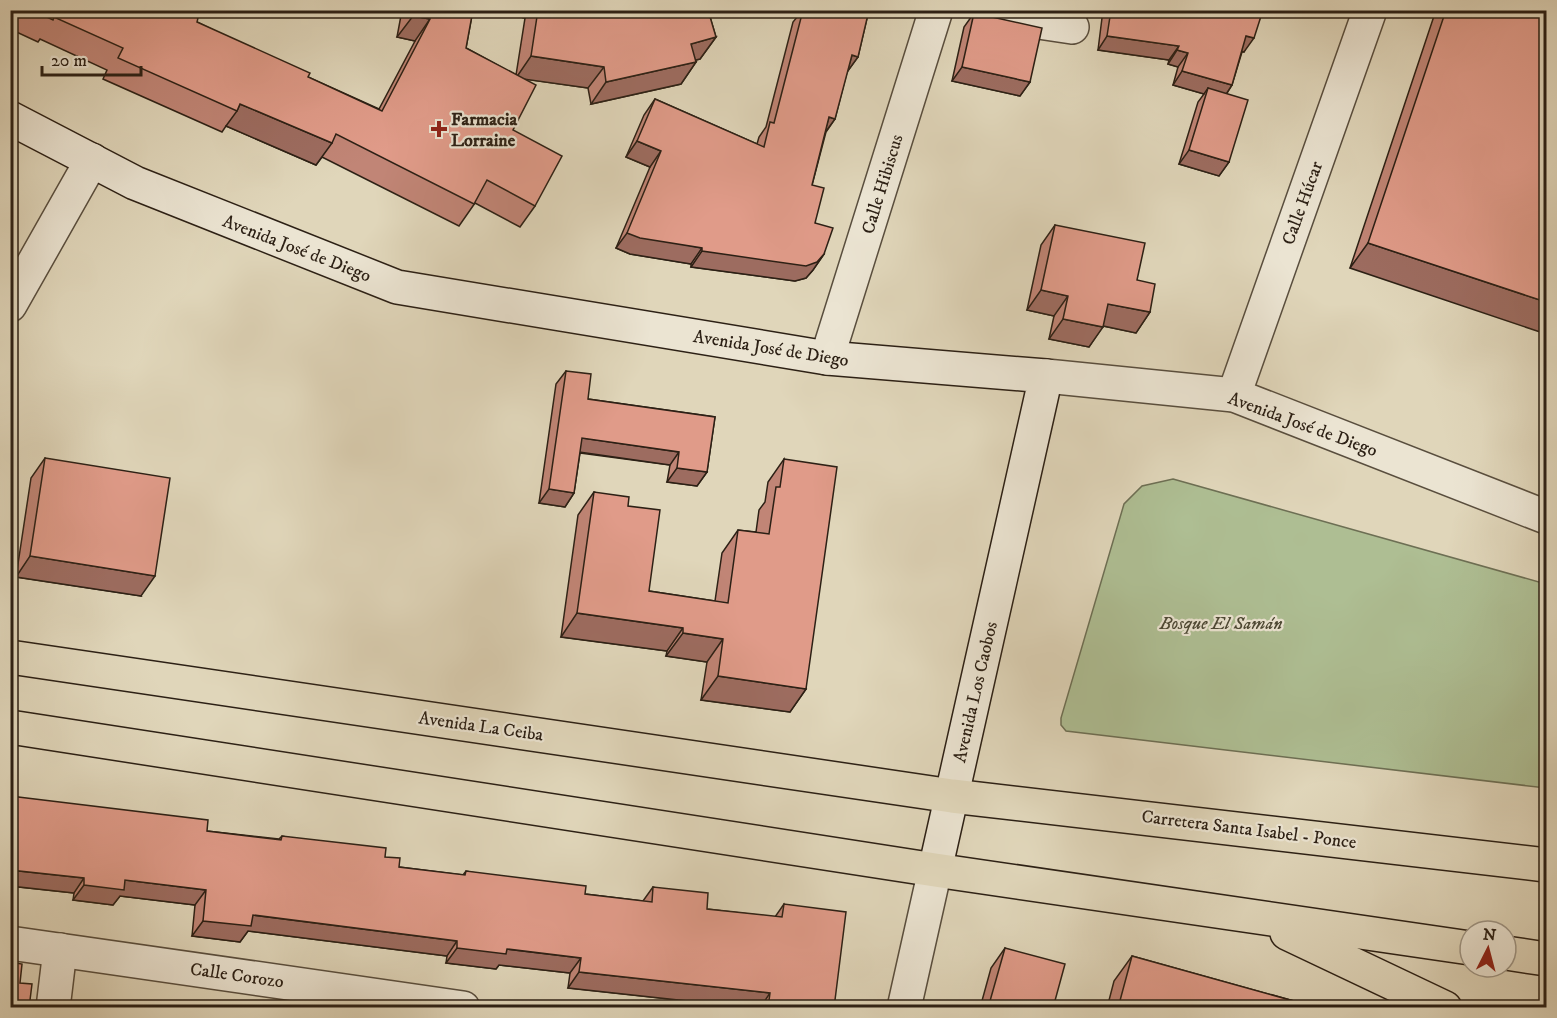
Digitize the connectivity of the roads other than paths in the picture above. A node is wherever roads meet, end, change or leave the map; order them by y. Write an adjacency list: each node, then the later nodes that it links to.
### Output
1 (936, 10): 8 (street, Calle Hibiscus)
2 (999, 10): 4 (street)
3 (1370, 10): 10 (street, Calle Húcar)
4 (1072, 27)
5 (10, 118): 6 (street, Avenida José de Diego)
6 (92, 160): 7 (street); 8 (street, Avenida José de Diego)
7 (10, 305)
8 (827, 358): 9 (street, Avenida José de Diego)
9 (1046, 376): 10 (street, Avenida José de Diego); 14 (street, Avenida Los Caobos)
10 (1233, 395): 11 (street, Avenida José de Diego)
11 (1546, 517)
12 (10, 657): 14 (highway, Avenida La Ceiba)
13 (10, 727): 16 (highway)
14 (952, 795): 15 (highway, Carretera Santa Isabel - Ponce); 16 (street, Avenida Los Caobos)
15 (1546, 863)
16 (935, 870): 17 (highway); 26 (street, Avenida Los Caobos)
17 (1253, 917): 19 (highway); 27 (highway)
18 (10, 943): 20 (street, Calle Corozo)
19 (1458, 946)
20 (60, 950): 23 (street, Calle Corozo); 24 (street)
21 (1518, 955): 22 (highway)
22 (1546, 959)
23 (369, 1001): 25 (street, Calle Corozo)
24 (53, 1008)
25 (463, 1008)
26 (904, 1008)
27 (1445, 1008)

